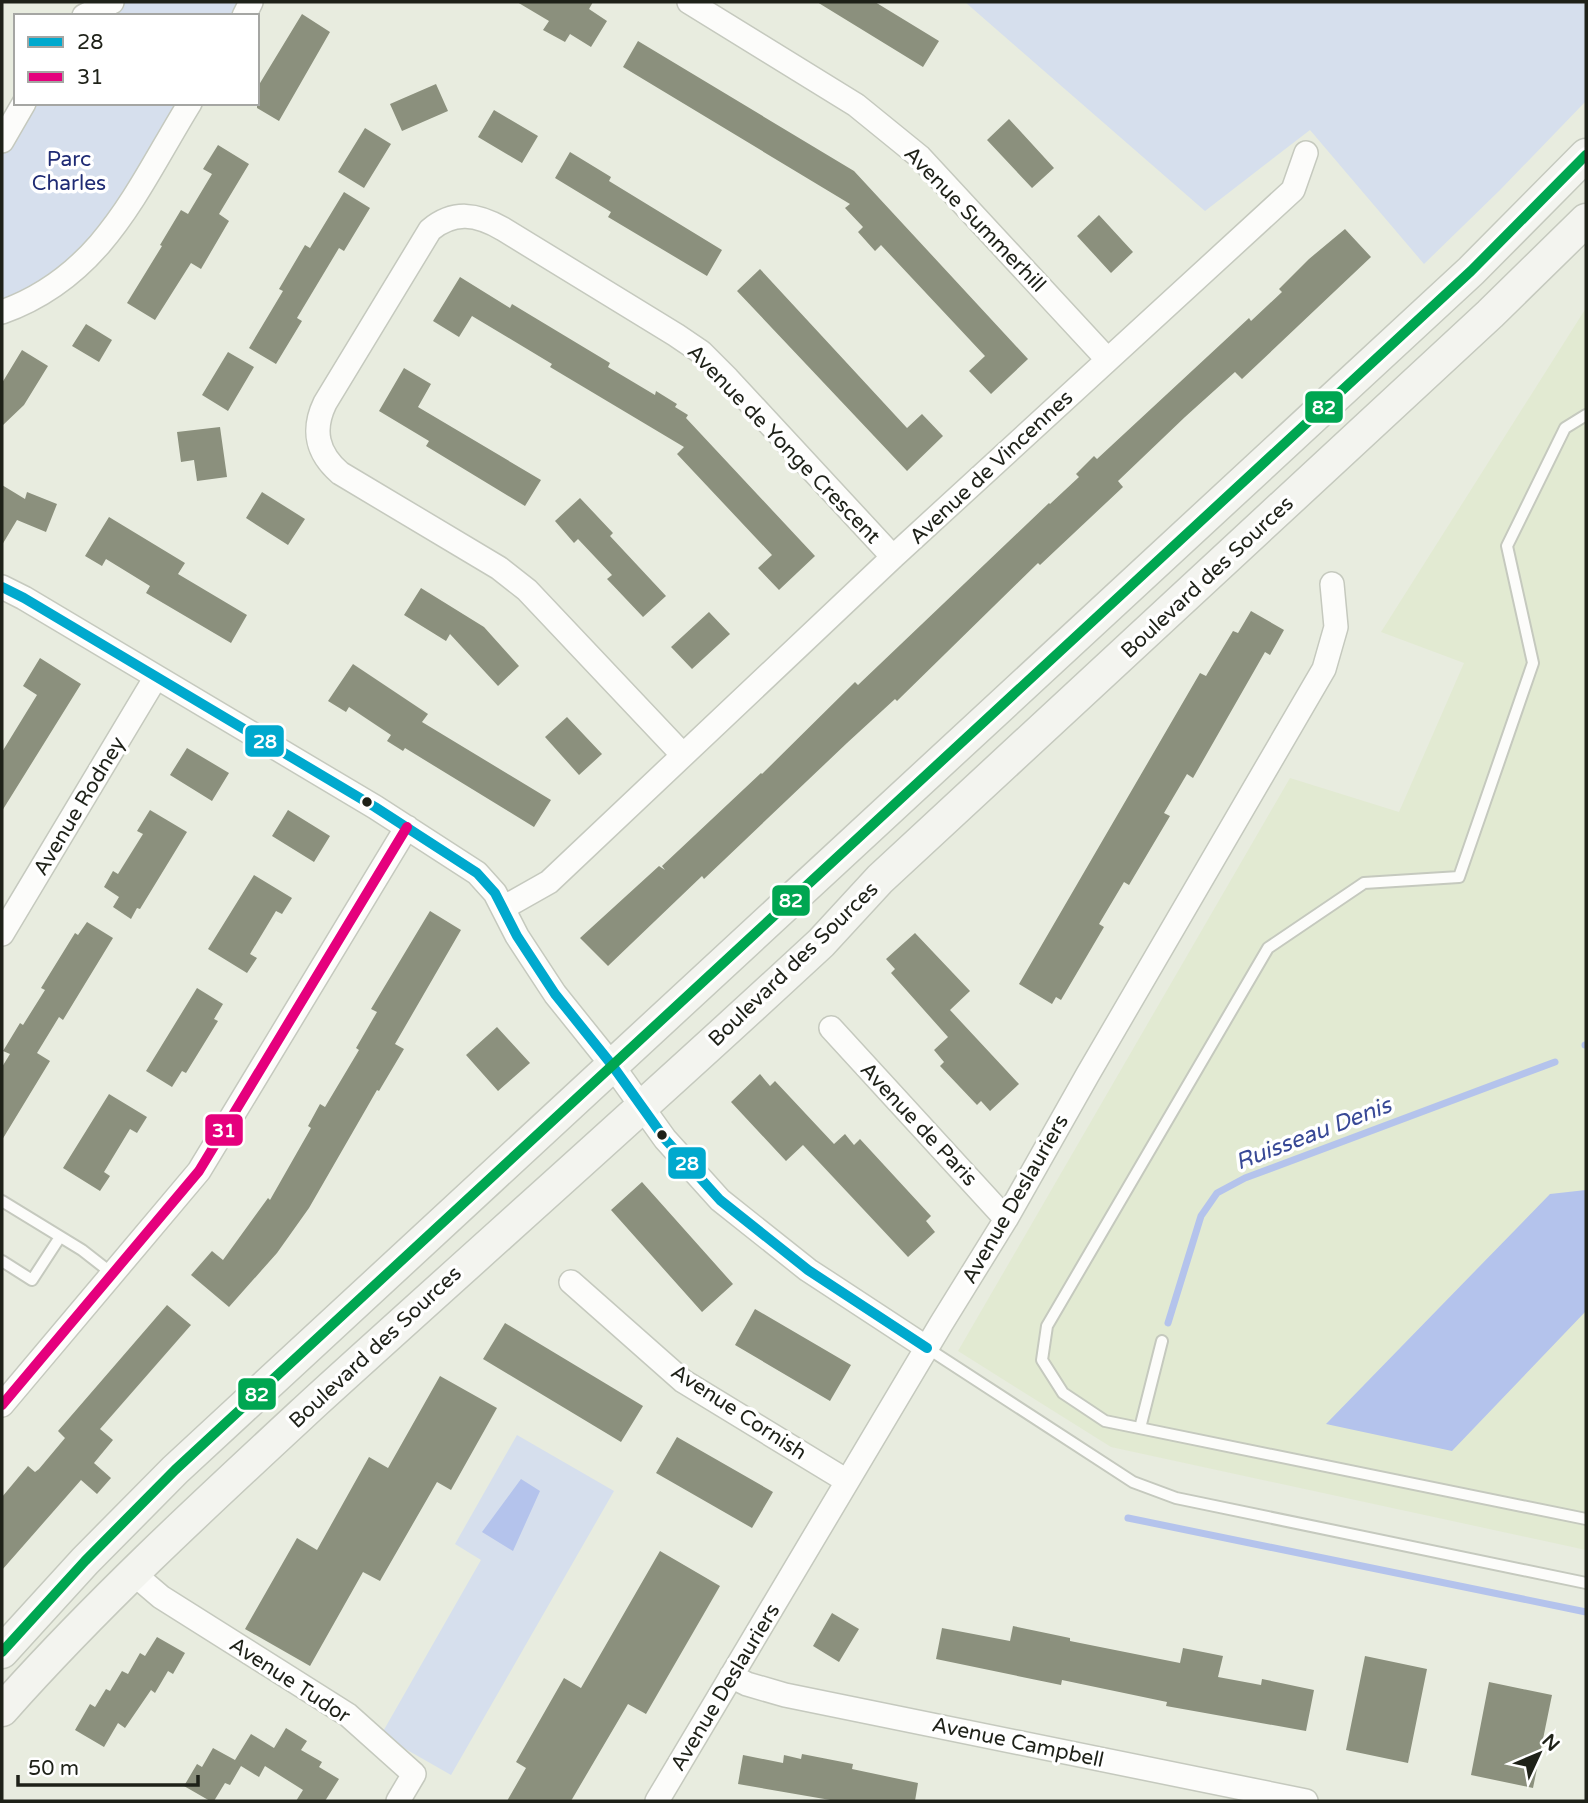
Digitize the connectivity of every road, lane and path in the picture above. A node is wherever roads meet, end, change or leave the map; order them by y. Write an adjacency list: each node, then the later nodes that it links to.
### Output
1 (112, 2): 3 (street)
2 (689, 2): 11 (street, Avenue Summerhill)
3 (88, 14)
4 (23, 105): 6 (street)
5 (189, 105): 10 (street)
6 (2, 141)
7 (1306, 153): 11 (street, Avenue de Vincennes)
8 (1586, 155): 22 (main road)
9 (1586, 220): 23 (main road, Boulevard des Sources)
10 (2, 312)
11 (1107, 359): 13 (street, Avenue de Vincennes)
12 (1586, 415): 33 (lane)
13 (893, 557): 17 (street, Avenue de Vincennes); 17 (street, Avenue de Yonge Crescent)
14 (1332, 584): 25 (street, Avenue Deslauriers)
15 (2, 587): 16 (street)
16 (156, 677): 18 (street); 20 (street, Avenue Rodney)
17 (682, 754): 19 (street, Avenue de Vincennes)
18 (407, 827): 19 (street); 28 (street)
19 (503, 908): 22 (street)
20 (2, 934)
21 (831, 1028): 25 (street, Avenue de Paris)
22 (612, 1065): 23 (street); 38 (main road)
23 (642, 1106): 31 (street); 36 (main road, Boulevard des Sources)
24 (2, 1201): 26 (lane)
25 (1006, 1219): 31 (street, Avenue Deslauriers)
26 (60, 1237): 27 (lane); 28 (lane)
27 (2, 1261)
28 (114, 1275): 32 (street)
29 (571, 1282): 34 (street, Avenue Cornish)
30 (1162, 1341): 33 (lane)
31 (927, 1348): 34 (street, Avenue Deslauriers); 37 (lane)
32 (2, 1405)
33 (1140, 1428): 35 (lane)
34 (847, 1481): 39 (street, Avenue Deslauriers)
35 (1586, 1519)
36 (134, 1574): 40 (main road, Boulevard des Sources); 41 (street, Avenue Tudor)
37 (1586, 1583)
38 (2, 1652)
39 (732, 1676): 42 (street, Avenue Deslauriers); 43 (street, Avenue Campbell)
40 (2, 1710)
41 (398, 1801)
42 (657, 1801)
43 (1306, 1801)

